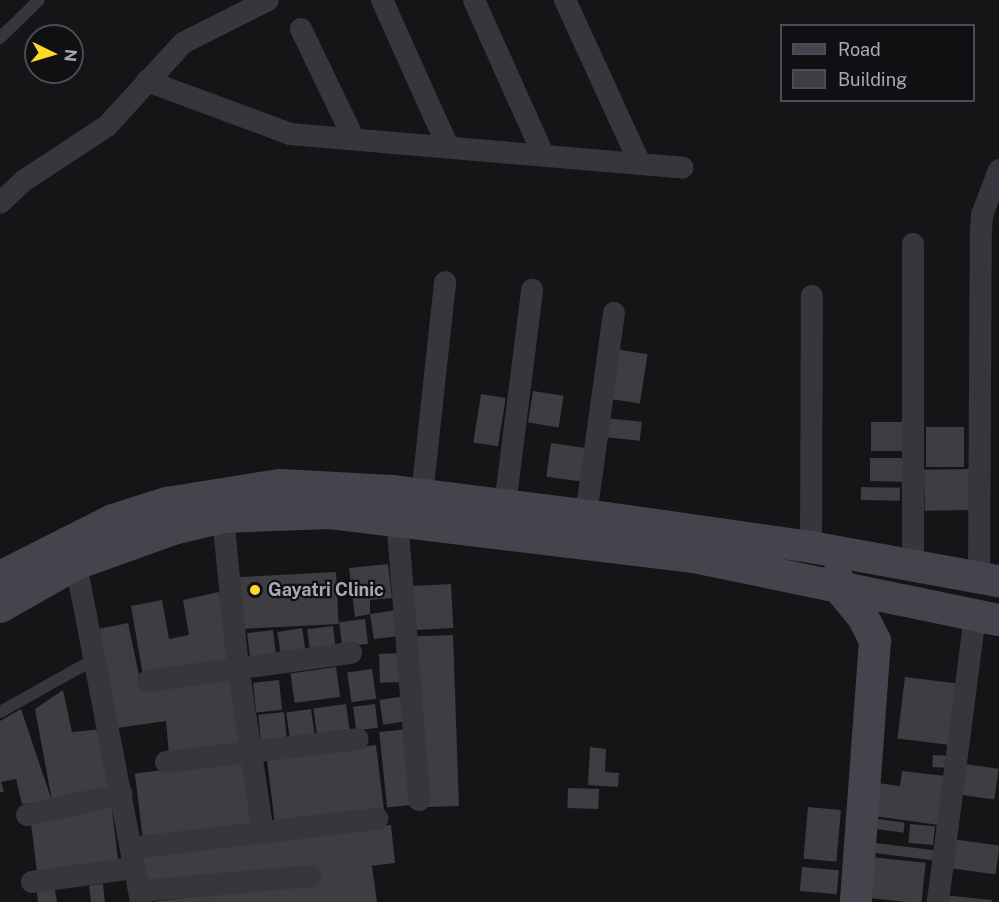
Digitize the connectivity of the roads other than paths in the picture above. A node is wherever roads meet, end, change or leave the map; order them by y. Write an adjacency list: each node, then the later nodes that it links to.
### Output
1 (39, 0): 7 (lane)
2 (268, 0): 8 (street)
3 (382, 0): 10 (street)
4 (474, 0): 11 (street)
5 (565, 0): 12 (street)
6 (301, 29): 9 (street)
7 (0, 38)
8 (147, 81): 9 (street); 15 (street)
9 (354, 139): 10 (street)
10 (448, 147): 11 (street)
11 (543, 154): 12 (street)
12 (640, 164): 13 (street)
13 (682, 168)
14 (999, 170): 30 (street)
15 (0, 203)
16 (913, 244): 28 (street)
17 (445, 282): 21 (street)
18 (532, 290): 22 (street)
19 (812, 296): 26 (street)
20 (614, 314): 23 (street)
21 (422, 495): 22 (main road); 29 (main road)
22 (505, 505): 23 (main road)
23 (586, 515): 26 (main road)
24 (223, 518): 25 (main road); 27 (main road); 36 (street)
25 (398, 518): 31 (main road); 43 (street)
26 (826, 550): 28 (main road); 31 (main road)
27 (76, 564): 32 (main road); 35 (street)
28 (913, 566): 30 (main road)
29 (0, 578)
30 (989, 579)
31 (836, 584): 33 (main road); 52 (main road)
32 (0, 607)
33 (992, 620): 51 (street)
34 (351, 654): 36 (street)
35 (95, 659): 38 (lane); 42 (street)
36 (238, 666): 37 (street); 40 (street)
37 (148, 681)
38 (0, 712)
39 (358, 739): 40 (street)
40 (251, 754): 41 (street); 46 (street)
41 (166, 762)
42 (122, 794): 44 (street); 47 (street)
43 (419, 800)
44 (27, 815)
45 (377, 819): 46 (street)
46 (263, 833): 47 (street)
47 (133, 858): 49 (street); 50 (street)
48 (310, 876): 50 (street)
49 (32, 882)
50 (140, 896)
51 (938, 901)
52 (856, 902)

